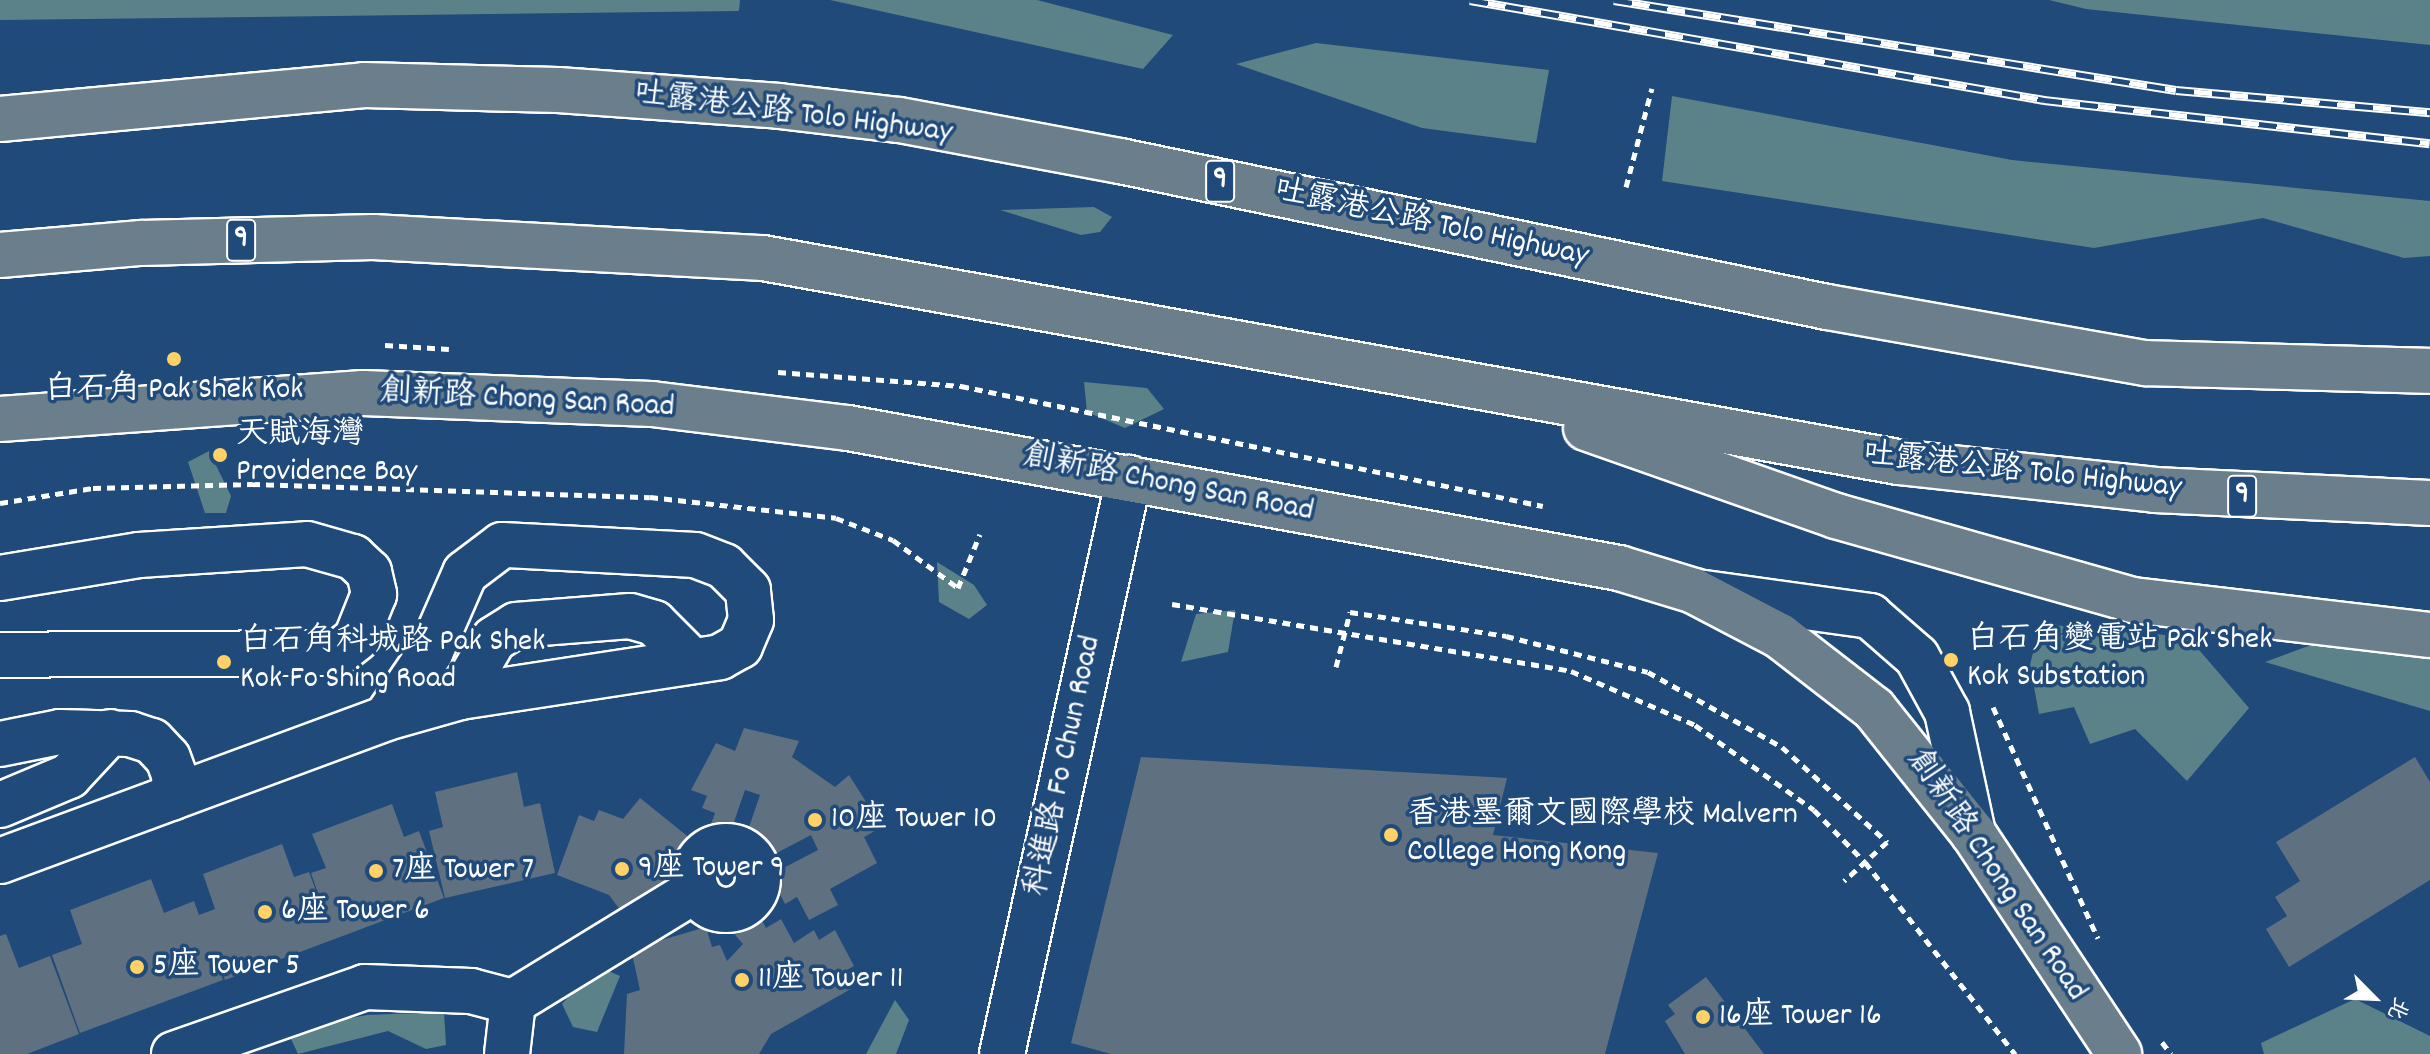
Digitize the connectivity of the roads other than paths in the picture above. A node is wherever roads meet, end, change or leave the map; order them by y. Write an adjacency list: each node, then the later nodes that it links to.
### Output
1 (0, 119): 3 (main road, 吐露港公路 Tolo Highway / 9)
2 (0, 255): 4 (main road, 吐露港公路 Tolo Highway / 9)
3 (2430, 371)
4 (1479, 387): 7 (main road, 吐露港公路 Tolo Highway / 9); 10 (main road)
5 (0, 419): 6 (main road, 創新路 Chong San Road)
6 (1129, 478): 9 (main road, 創新路 Chong San Road); 25 (street, 科進路 Fo Chun Road)
7 (2430, 503)
8 (0, 578): 11 (street)
9 (1694, 591): 19 (main road, 創新路 Chong San Road); 19 (street)
10 (2430, 635)
11 (0, 655)
12 (692, 661): 13 (street); 13 (street); 14 (street)
13 (460, 697): 14 (street)
14 (386, 718): 17 (street)
15 (110, 732): 16 (street); 17 (street); 18 (street)
16 (0, 744)
17 (172, 798): 20 (street)
18 (0, 805)
19 (1973, 833): 26 (main road, 創新路 Chong San Road)
20 (0, 861)
21 (696, 890): 22 (street)
22 (513, 1002): 23 (street); 24 (street)
23 (174, 1054)
24 (507, 1054)
25 (1002, 1054)
26 (2119, 1054)

